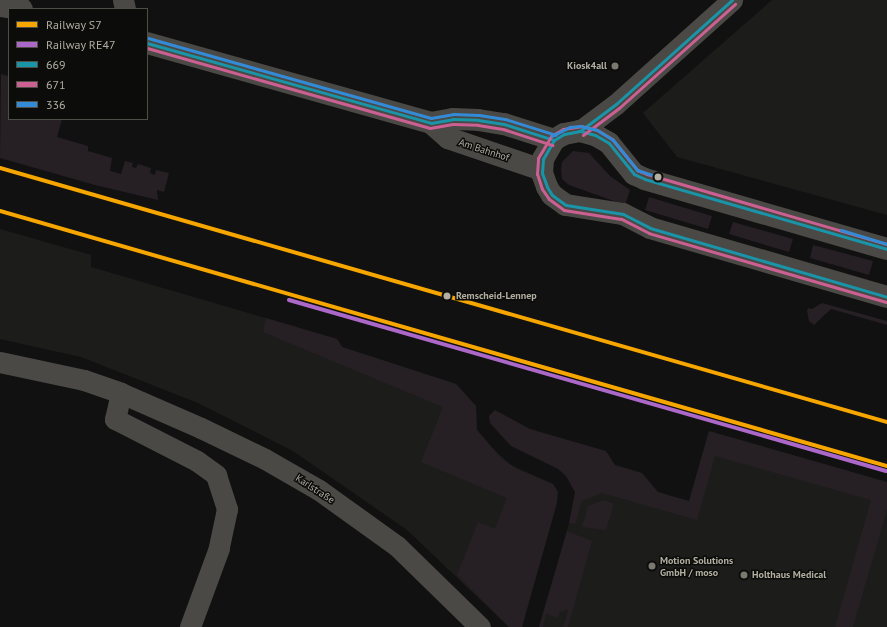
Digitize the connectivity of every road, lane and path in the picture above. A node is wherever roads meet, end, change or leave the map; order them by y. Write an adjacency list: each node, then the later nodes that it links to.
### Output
1 (732, 0): 6 (street)
2 (0, 6): 3 (street)
3 (15, 8)
4 (148, 43): 5 (street, Am Bahnhof)
5 (430, 123): 7 (street, Am Bahnhof); 8 (street, Am Bahnhof)
6 (580, 131): 7 (street); 9 (street)
7 (554, 140): 8 (street)
8 (542, 170): 10 (street)
9 (887, 249)
10 (887, 297)
11 (0, 362): 12 (street, Karlstraße)
12 (121, 393): 13 (street); 14 (street, Karlstraße)
13 (190, 627)
14 (480, 627)

